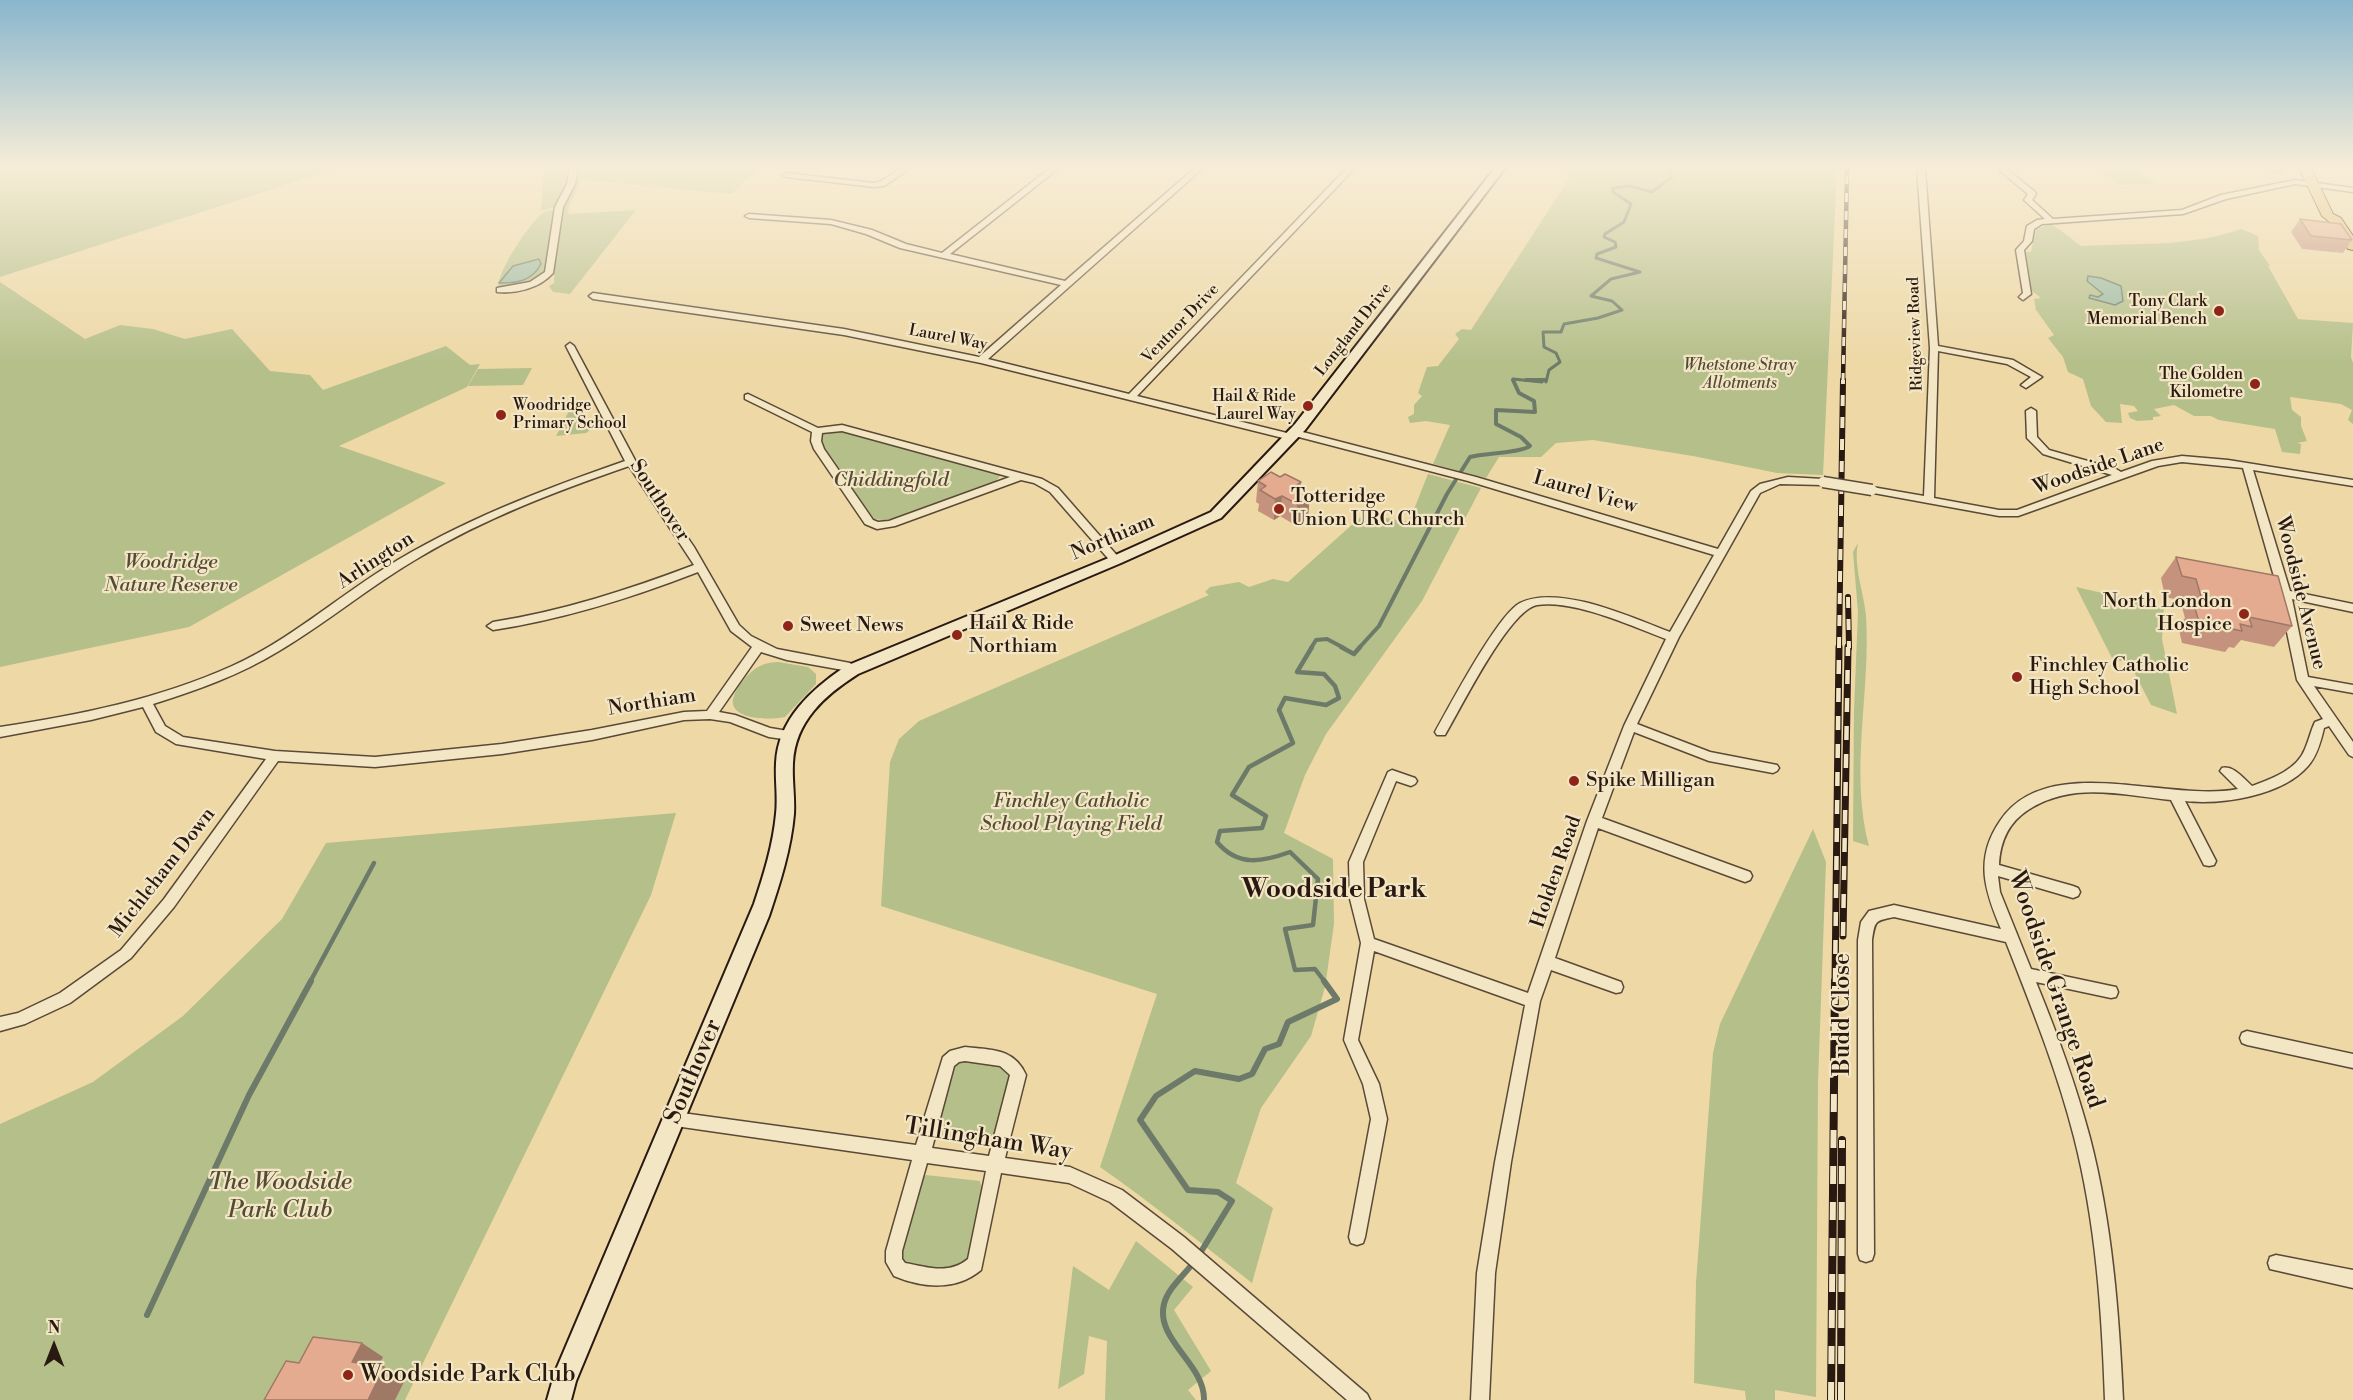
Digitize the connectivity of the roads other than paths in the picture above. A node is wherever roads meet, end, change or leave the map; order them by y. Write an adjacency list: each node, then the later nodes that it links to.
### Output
1 (555, 233): 11 (street)
2 (872, 233): 9 (street)
3 (972, 233): 9 (street)
4 (1124, 233): 10 (street)
5 (1288, 233): 18 (street, Ventnor Drive)
6 (1449, 233): 22 (street, Longland Drive)
7 (1926, 233): 15 (street, Ridgeview Road)
8 (2030, 233): 13 (street)
9 (944, 255): 10 (street)
10 (1066, 284): 16 (street)
11 (500, 290)
12 (593, 296): 16 (street, Laurel Way)
13 (2023, 297)
14 (570, 346): 23 (street, Southover)
15 (1934, 348): 17 (street); 29 (street, Ridgeview Road)
16 (981, 360): 18 (street, Laurel Way)
17 (2026, 385)
18 (1132, 396): 22 (street, Laurel Way)
19 (748, 397): 21 (street)
20 (2031, 411): 27 (street)
21 (817, 430): 26 (street); 26 (street)
22 (1295, 432): 25 (street, Laurel Way); 31 (street, Northiam)
23 (631, 462): 32 (street, Southover); 41 (street, Arlington)
24 (2247, 466): 27 (street, Woodside Lane); 28 (street, Woodside Lane); 33 (street, Woodside Avenue)
25 (1438, 470): 30 (street, Laurel View)
26 (1021, 476): 31 (street)
27 (2121, 477): 29 (street, Woodside Lane)
28 (2353, 483)
29 (1929, 499): 30 (street, Holden Road, bridge)
30 (1721, 553): 36 (street, Holden Road)
31 (1116, 560): 38 (street, Northiam)
32 (700, 567): 35 (street); 37 (street, Southover)
33 (2285, 594): 34 (street); 39 (street, Woodside Avenue)
34 (2353, 608)
35 (493, 626)
36 (1673, 637): 44 (street, Holden Road); 46 (street)
37 (758, 648): 38 (street, Southover); 42 (street)
38 (852, 670): 47 (street, Northiam)
39 (2303, 680): 40 (street); 43 (street, Woodside Avenue)
40 (2353, 689)
41 (147, 703): 45 (street); 49 (street, Northiam)
42 (710, 715): 47 (street, Northiam); 49 (street, Northiam)
43 (2331, 721): 48 (street, Woodside Avenue); 53 (street, Woodside Grange Road)
44 (1630, 726): 50 (street); 55 (street, Holden Road)
45 (0, 732)
46 (1441, 732)
47 (790, 735): 70 (street, Southover)
48 (2353, 752)
49 (274, 756): 67 (street, Michleham Down)
50 (1773, 768)
51 (2226, 771): 53 (street)
52 (1411, 781): 61 (street)
53 (2248, 790): 54 (street, Woodside Grange Road)
54 (2175, 795): 56 (street); 57 (street, Woodside Grange Road)
55 (1594, 821): 58 (street); 62 (street, Holden Road)
56 (2209, 861)
57 (1990, 868): 59 (street); 60 (street, Woodside Grange Road)
58 (1745, 876)
59 (2073, 892)
60 (2009, 937): 63 (street, Woodside Grange Road); 74 (street, Budd Close)
61 (1368, 943): 66 (street); 73 (street)
62 (1547, 962): 64 (street); 66 (street, Holden Road)
63 (2026, 974): 65 (street); 80 (street, Woodside Grange Road)
64 (1616, 987)
65 (2111, 992)
66 (1533, 1001): 79 (street, Holden Road)
67 (0, 1024)
68 (2247, 1038): 69 (street)
69 (2353, 1061)
70 (675, 1119): 71 (street, Tillingham Way); 77 (street, Southover)
71 (920, 1154): 72 (street, Tillingham Way); 72 (street); 72 (street)
72 (995, 1164): 78 (street, Tillingham Way)
73 (1357, 1237)
74 (1866, 1254)
75 (2276, 1263): 76 (street)
76 (2353, 1279)
77 (559, 1400)
78 (1361, 1400)
79 (1480, 1400)
80 (2114, 1400)

